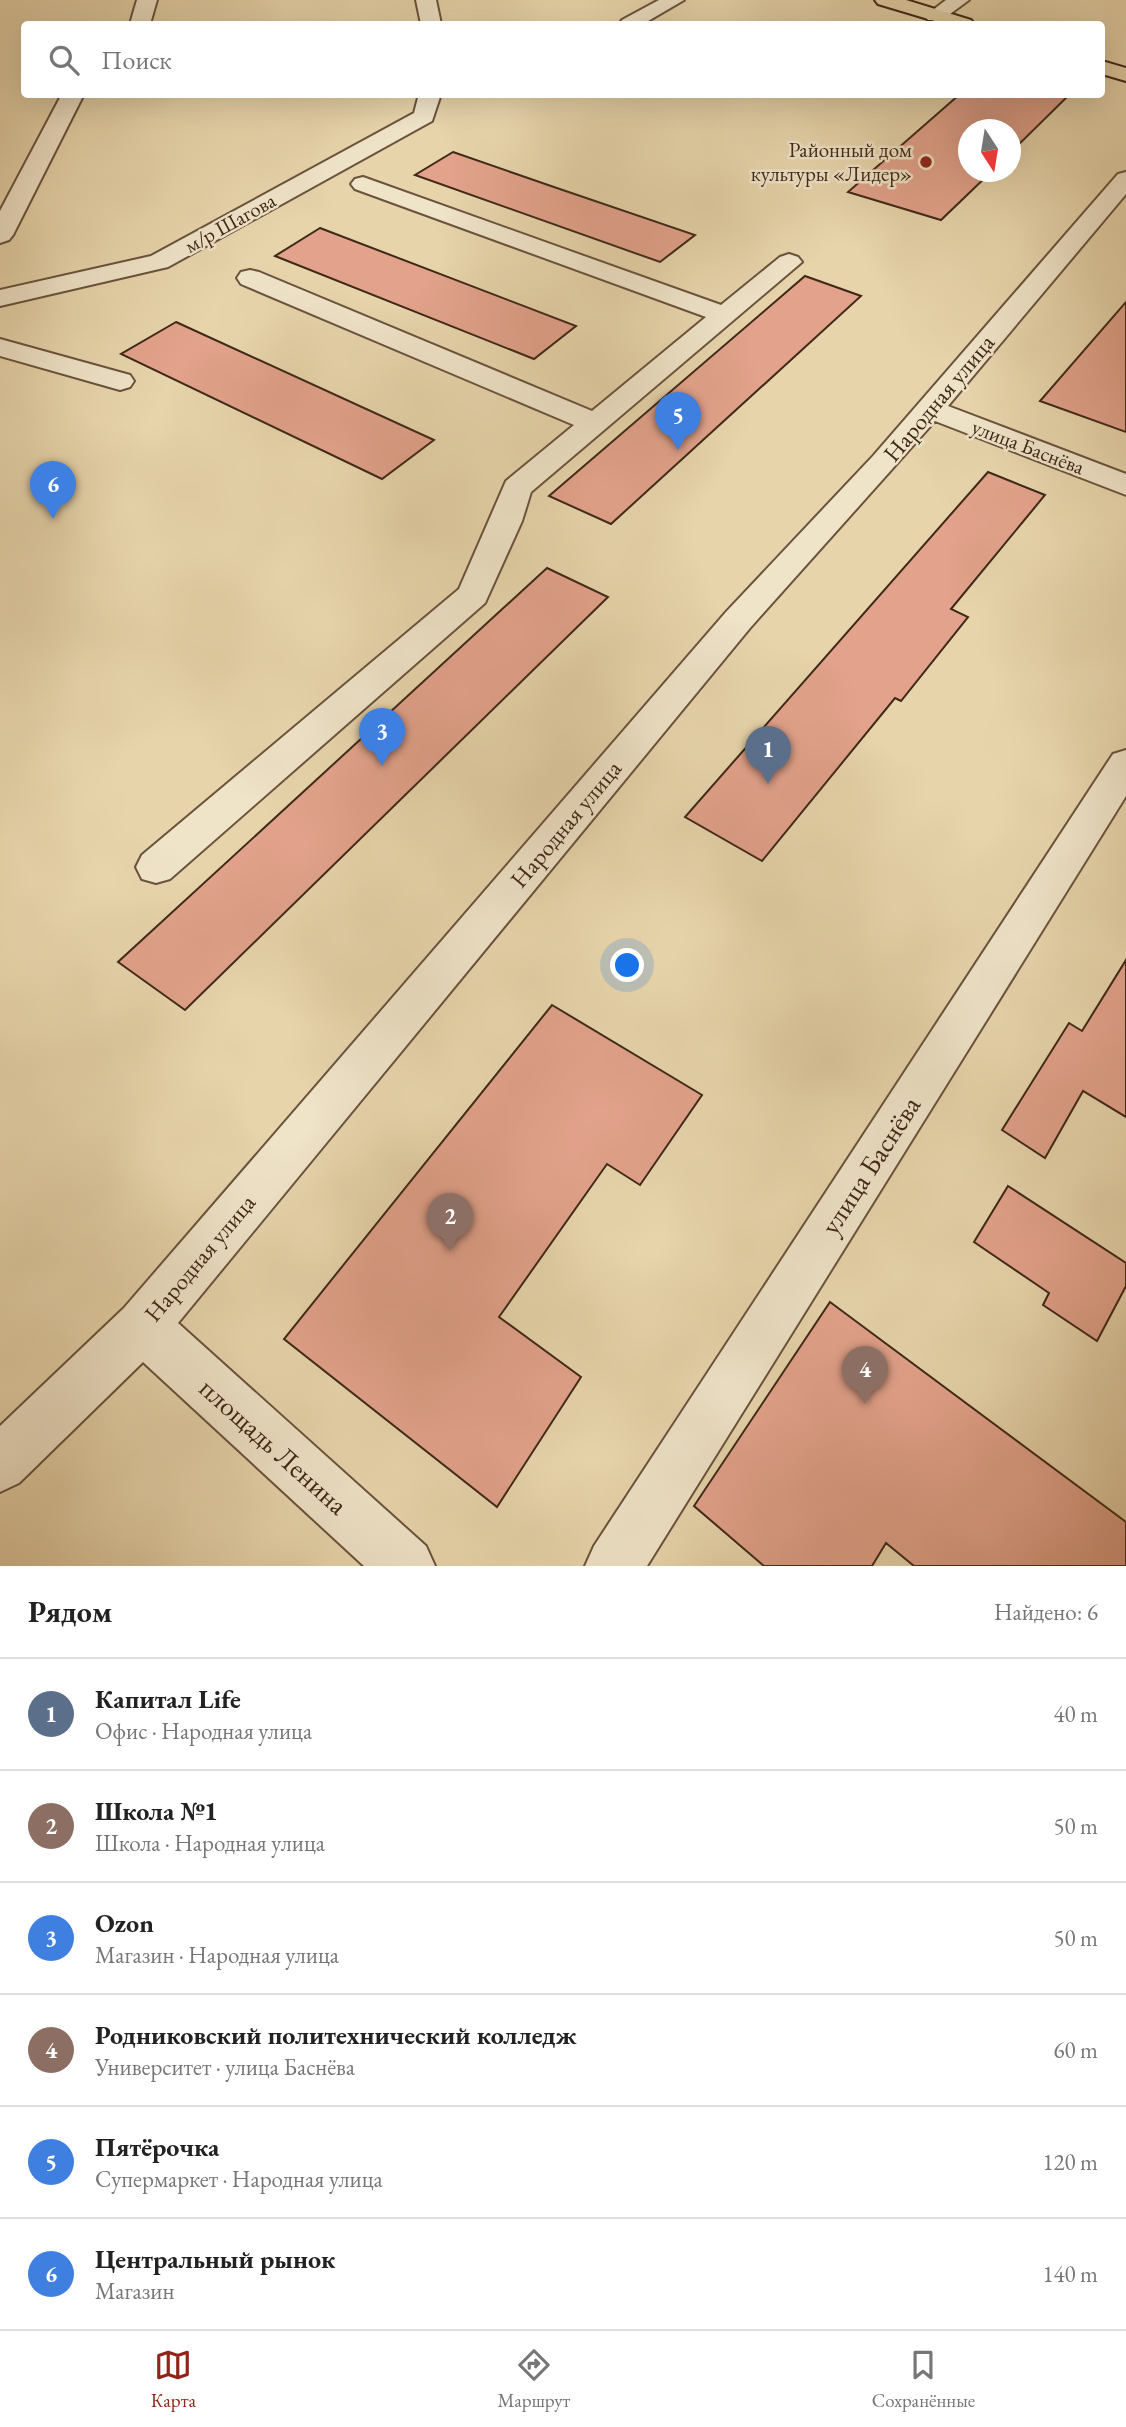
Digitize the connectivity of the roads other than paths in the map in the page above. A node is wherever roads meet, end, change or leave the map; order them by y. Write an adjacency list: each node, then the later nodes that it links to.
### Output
1 (147, 0): 7 (street)
2 (426, 0): 8 (street)
3 (674, 0): 9 (street)
4 (885, 0): 6 (main road)
5 (959, 0): 6 (street)
6 (935, 16): 10 (main road)
7 (141, 21)
8 (430, 21)
9 (635, 21)
10 (953, 21)
11 (1105, 68): 12 (main road)
12 (1126, 75)
13 (71, 98): 17 (street)
14 (429, 98): 20 (street, м/р Шагова)
15 (1126, 179): 24 (street, Народная улица)
16 (363, 184): 21 (street)
17 (0, 235)
18 (789, 262): 21 (street)
19 (250, 278): 25 (street)
20 (0, 298)
21 (725, 315): 25 (street)
22 (0, 347): 23 (street)
23 (120, 381)
24 (930, 409): 26 (street, улица Баснёва); 29 (street, Народная улица)
25 (595, 423): 28 (street)
26 (1126, 485)
27 (1126, 764): 32 (street, улица Баснёва)
28 (156, 867)
29 (142, 1326): 30 (street, Народная улица); 31 (street, площадь Ленина)
30 (0, 1464)
31 (406, 1566)
32 (614, 1566)

